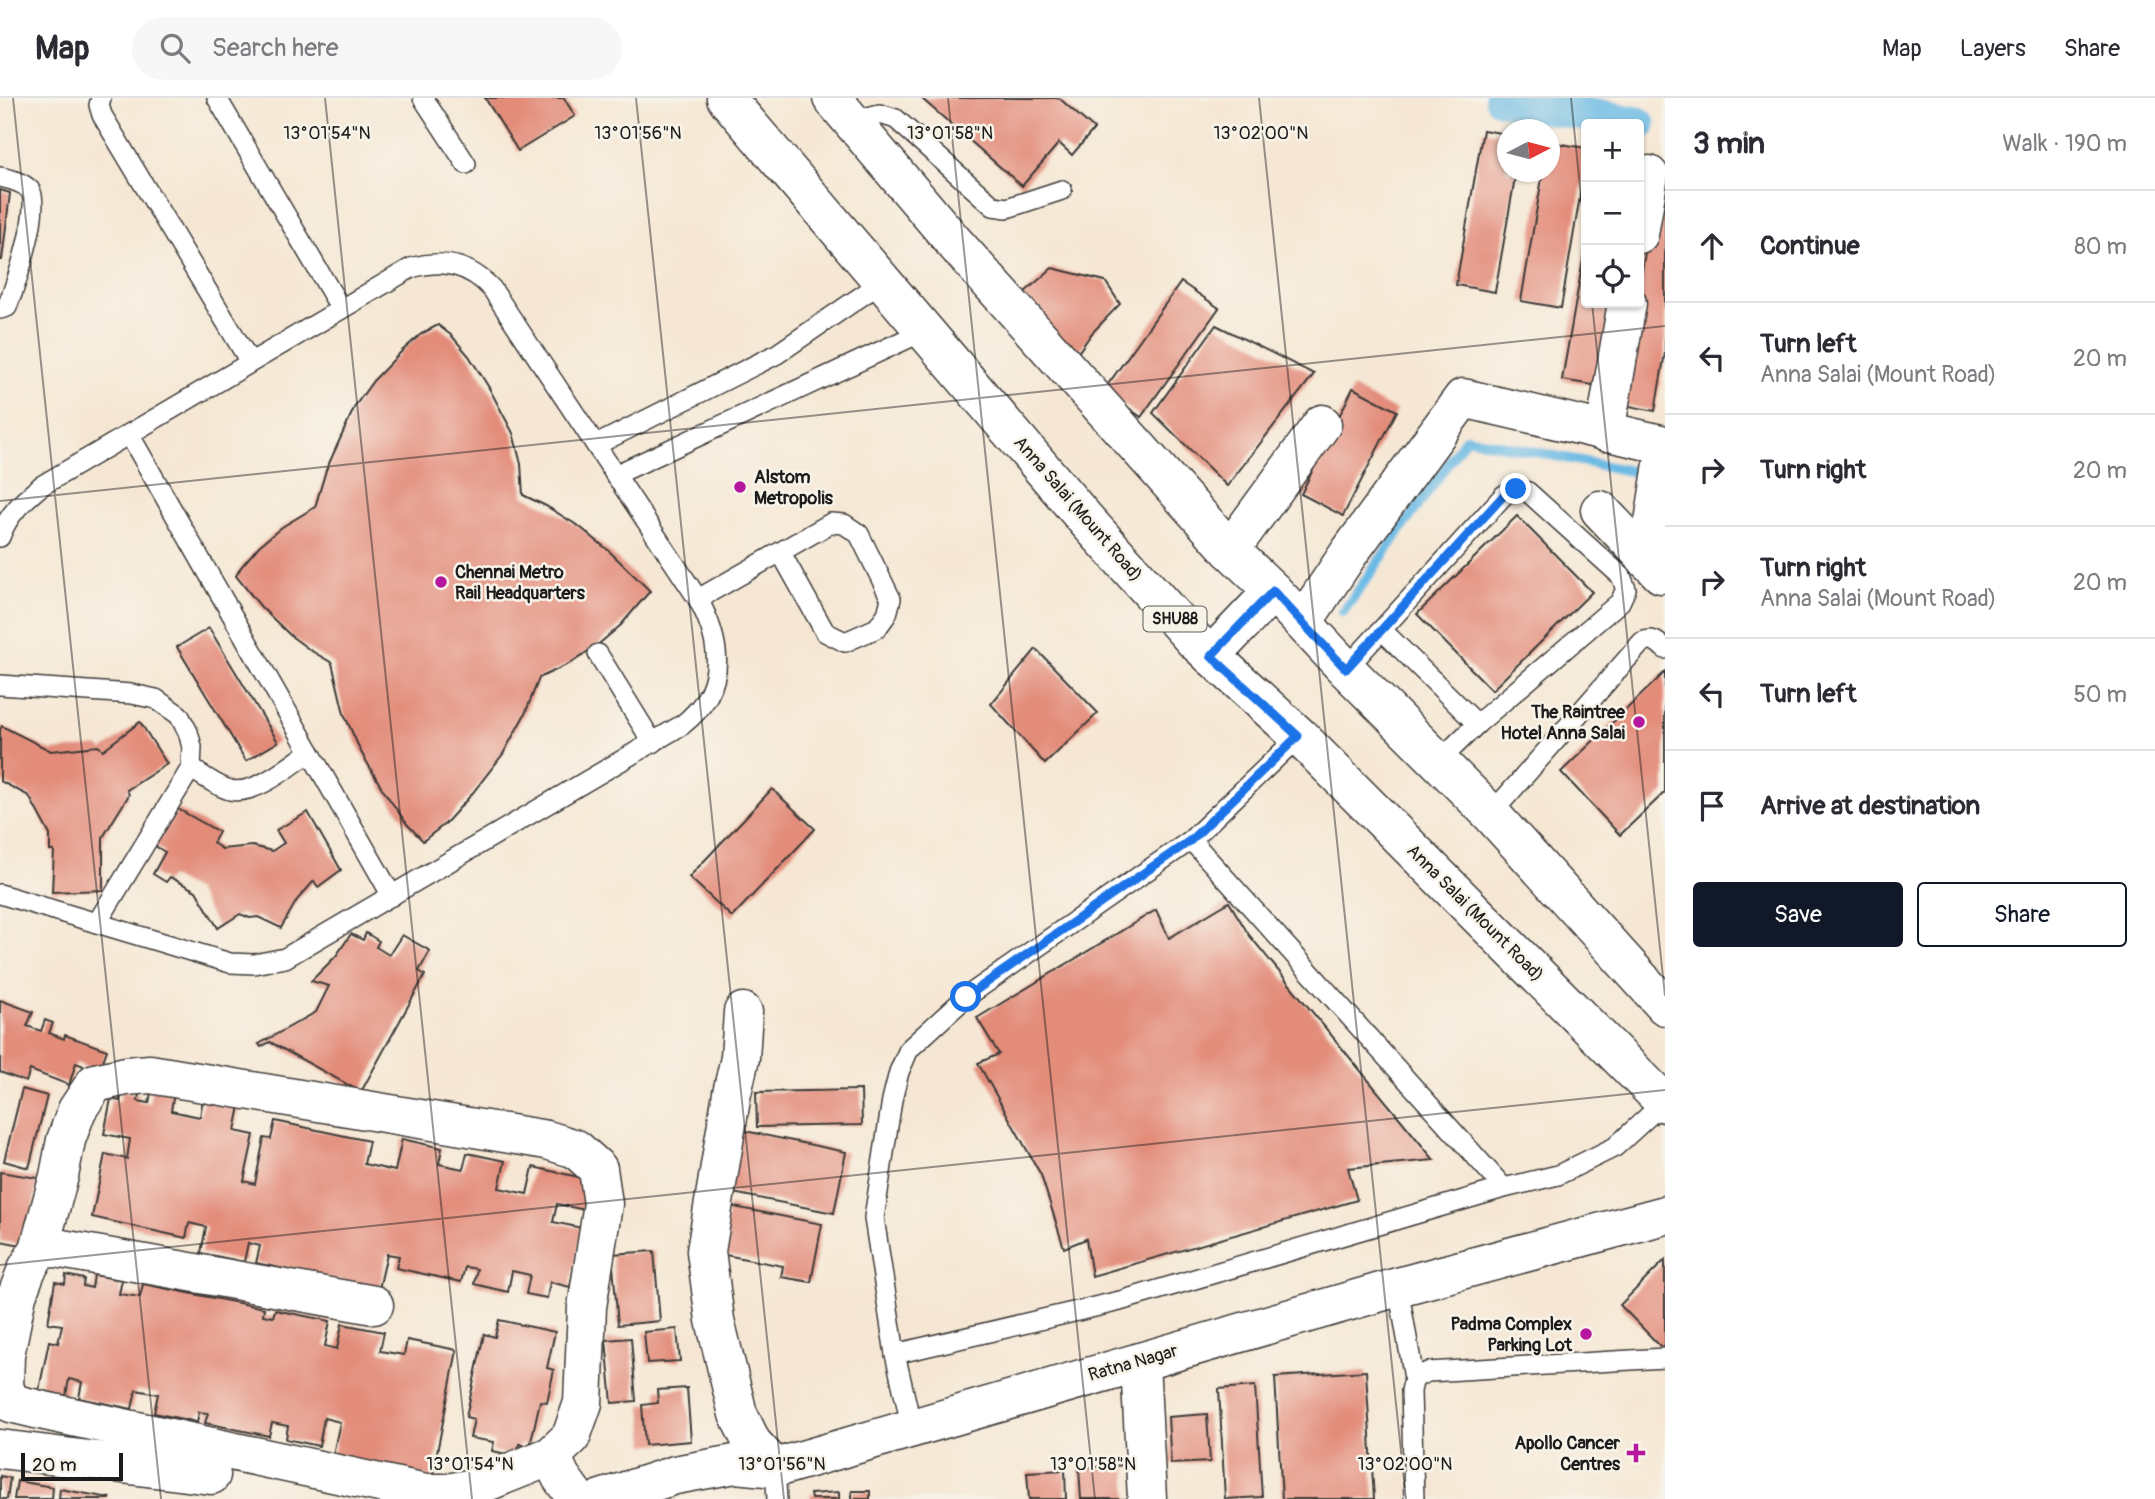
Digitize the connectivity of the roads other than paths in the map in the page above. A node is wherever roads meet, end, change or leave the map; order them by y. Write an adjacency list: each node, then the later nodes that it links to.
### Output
1 (101, 98): 16 (lane)
2 (217, 98): 14 (lane)
3 (423, 98): 6 (lane)
4 (726, 98): 11 (street, Anna Salai (Mount Road) / SHU88)
5 (841, 109): 9 (lane); 25 (street)
6 (466, 164)
7 (1649, 175): 10 (street)
8 (0, 177): 13 (lane)
9 (1062, 190)
10 (1644, 204)
11 (882, 282): 15 (street, Anna Salai (Mount Road) / SHU88); 20 (lane)
12 (1626, 308): 18 (street)
13 (0, 309)
14 (341, 309): 16 (lane); 20 (lane)
15 (926, 331): 22 (lane); 34 (street, Anna Salai (Mount Road) / SHU88)
16 (250, 362): 19 (lane)
17 (1322, 424): 25 (street)
18 (1605, 432): 21 (street); 30 (street)
19 (129, 434): 24 (lane); 40 (lane)
20 (596, 445): 22 (lane)
21 (1664, 452): 27 (street)
22 (615, 475): 29 (lane)
23 (1601, 510): 27 (street)
24 (0, 537)
25 (1230, 550): 28 (street)
26 (781, 553): 26 (lane); 29 (lane)
27 (1659, 568)
28 (1273, 591): 30 (street); 34 (street)
29 (698, 599): 39 (lane)
30 (1303, 622): 35 (street)
31 (1382, 631): 35 (lane); 37 (lane); 37 (lane)
32 (1665, 649): 43 (lane)
33 (598, 654): 39 (lane)
34 (1211, 656): 38 (street, Anna Salai (Mount Road) / SHU88)
35 (1354, 661): 41 (street)
36 (0, 685): 42 (lane)
37 (1477, 724): 41 (lane)
38 (1298, 736): 44 (lane); 50 (street, Anna Salai (Mount Road) / SHU88)
39 (653, 743): 46 (lane)
40 (310, 752): 42 (lane); 46 (lane)
41 (1444, 756): 43 (street)
42 (191, 768): 47 (lane)
43 (1491, 814): 48 (street)
44 (1191, 840): 51 (lane); 56 (lane)
45 (0, 894): 47 (lane)
46 (392, 895): 47 (lane)
47 (97, 923)
48 (1665, 1006)
49 (743, 1012): 64 (street)
50 (1665, 1102): 51 (lane)
51 (1504, 1188): 56 (lane)
52 (1665, 1215): 54 (street, Ratna Nagar)
53 (39, 1249): 55 (street); 62 (street); 66 (street)
54 (1398, 1287): 58 (street, Ratna Nagar); 59 (lane)
55 (374, 1305)
56 (895, 1354): 60 (lane)
57 (1665, 1357): 59 (lane)
58 (1140, 1362): 60 (street, Ratna Nagar); 69 (street)
59 (1414, 1378): 70 (lane)
60 (912, 1428): 64 (street, Ratna Nagar)
61 (0, 1448): 63 (street)
62 (551, 1457): 66 (street); 67 (street)
63 (211, 1475)
64 (776, 1484): 65 (street, Ratna Nagar)
65 (676, 1487): 68 (street, Ratna Nagar)
66 (491, 1491)
67 (577, 1499)
68 (601, 1499)
69 (1147, 1499)
70 (1415, 1499)

